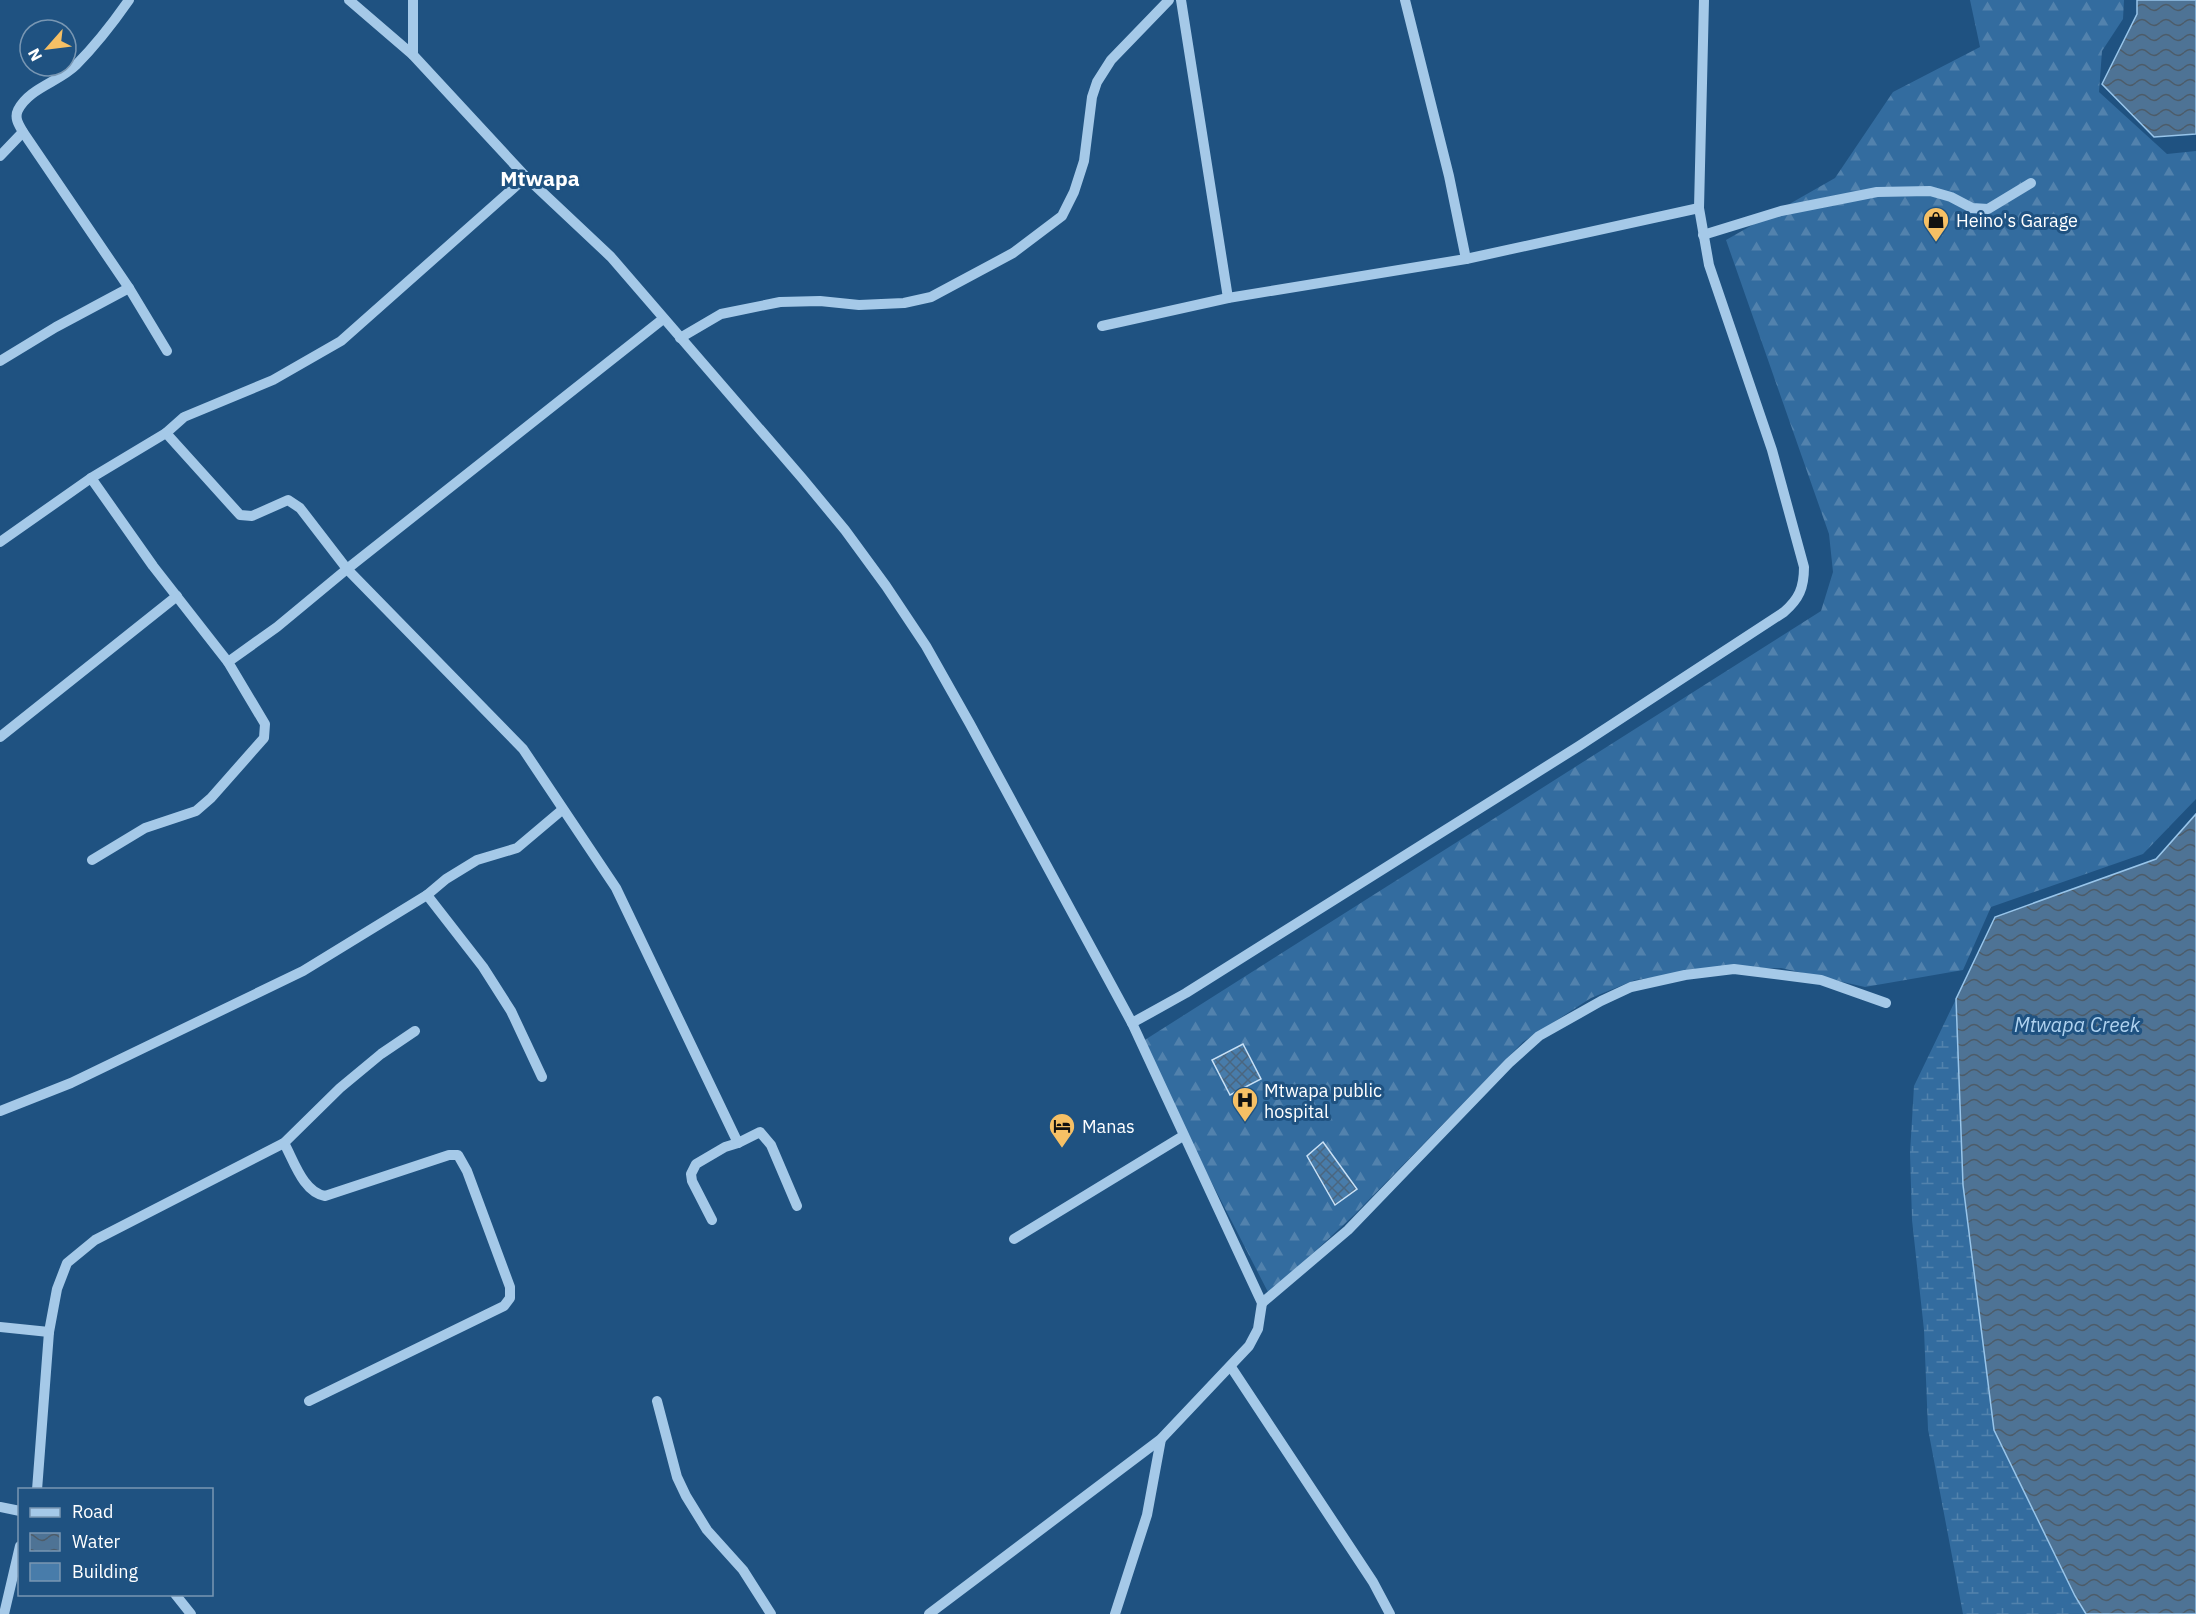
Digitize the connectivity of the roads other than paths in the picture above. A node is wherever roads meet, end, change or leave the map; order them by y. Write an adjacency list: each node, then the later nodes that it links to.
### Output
1 (129, 0): 9 (street)
2 (349, 0): 8 (street)
3 (413, 0): 8 (street)
4 (1169, 0): 20 (street)
5 (1181, 0): 17 (street)
6 (1406, 0): 15 (street)
7 (1704, 0): 13 (street)
8 (413, 55): 11 (street)
9 (23, 132): 10 (street); 16 (street)
10 (0, 156)
11 (526, 177): 18 (street); 23 (street)
12 (2031, 183): 14 (street)
13 (1699, 208): 14 (street); 15 (street)
14 (1703, 235): 34 (street)
15 (1466, 259): 17 (street)
16 (129, 288): 21 (street); 22 (street)
17 (1228, 298): 19 (street)
18 (663, 319): 20 (street); 26 (street)
19 (1102, 326)
20 (680, 338): 34 (street)
21 (167, 351)
22 (0, 361)
23 (166, 433): 24 (street); 26 (street)
24 (91, 478): 25 (street); 27 (street)
25 (0, 542)
26 (347, 569): 28 (street); 30 (street)
27 (177, 596): 28 (street); 29 (street)
28 (228, 662): 31 (street)
29 (0, 737)
30 (562, 810): 32 (street); 40 (street)
31 (92, 860)
32 (427, 895): 36 (street); 37 (street)
33 (1886, 1003): 44 (street)
34 (1132, 1023): 38 (street)
35 (415, 1031): 39 (street)
36 (542, 1077)
37 (0, 1112)
38 (1183, 1136): 43 (street); 44 (street)
39 (284, 1143): 46 (street); 48 (street)
40 (738, 1143): 41 (street); 42 (street)
41 (797, 1206)
42 (712, 1220)
43 (1014, 1239)
44 (1262, 1303): 47 (street)
45 (0, 1327): 46 (street)
46 (49, 1332): 51 (street)
47 (1231, 1367): 50 (street); 61 (street)
48 (309, 1401)
49 (657, 1401): 58 (street)
50 (1161, 1439): 59 (street); 60 (street)
51 (37, 1488)
52 (0, 1507): 53 (street)
53 (18, 1511)
54 (18, 1554): 56 (street)
55 (178, 1596): 57 (street)
56 (4, 1614)
57 (191, 1614)
58 (771, 1614)
59 (929, 1614)
60 (1115, 1614)
61 (1390, 1614)

